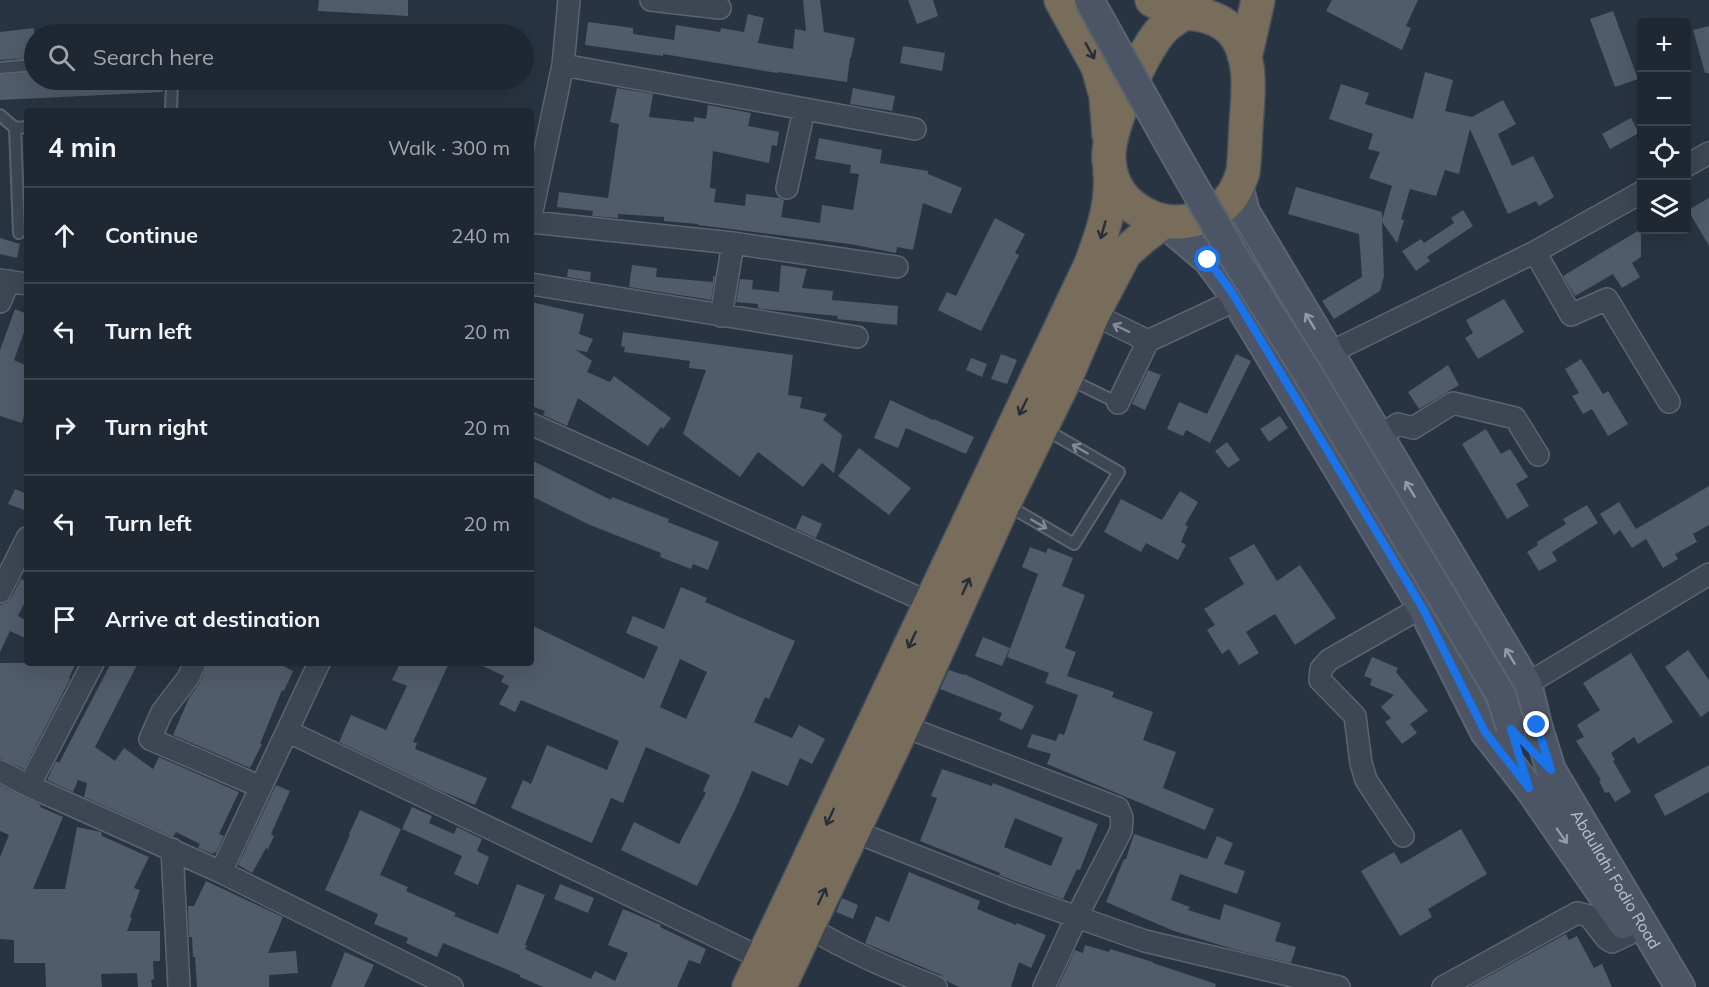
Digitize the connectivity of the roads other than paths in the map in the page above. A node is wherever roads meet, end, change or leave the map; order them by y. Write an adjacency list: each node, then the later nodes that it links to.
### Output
1 (569, 0): 10 (street)
2 (651, 0): 8 (street)
3 (1061, 0): 21 (highway, one-way to 21)
4 (1089, 0): 60 (main road, bridge)
5 (1152, 0): 7 (highway)
6 (1258, 0): 9 (highway)
7 (1199, 6): 9 (highway); 21 (highway)
8 (720, 8)
9 (1244, 55): 23 (highway)
10 (563, 64): 15 (street); 26 (street)
11 (24, 66): 12 (lane)
12 (0, 68)
13 (172, 90): 14 (lane)
14 (171, 108)
15 (804, 110): 18 (street); 24 (street)
16 (0, 115): 17 (lane)
17 (21, 128): 22 (lane)
18 (915, 129)
19 (1709, 153): 20 (street)
20 (1691, 163)
21 (1109, 164): 28 (highway); 53 (highway, one-way to 53)
22 (22, 179): 29 (lane)
23 (1238, 185): 28 (highway); 41 (main road, one-way to 23)
24 (787, 188)
25 (1637, 194): 31 (street)
26 (534, 202)
27 (534, 222): 30 (street)
28 (1163, 222): 35 (main road); 37 (highway)
29 (19, 233)
30 (733, 243): 32 (street); 38 (street)
31 (1534, 252): 41 (street); 43 (street)
32 (897, 267)
33 (12, 282): 36 (street)
34 (534, 285): 38 (street)
35 (1236, 300): 40 (street); 54 (main road)
36 (0, 302)
37 (1093, 314): 40 (street, one-way to 37); 42 (highway)
38 (721, 316): 39 (street)
39 (857, 337)
40 (1148, 341): 44 (street)
41 (1329, 352): 47 (main road)
42 (1066, 377): 44 (lane); 46 (highway)
43 (1669, 402)
44 (1118, 403)
45 (534, 425): 53 (street)
46 (1041, 427): 49 (highway); 49 (lane, one-way to 46)
47 (1379, 437): 48 (street); 58 (main road, one-way to 47)
48 (1538, 455)
49 (1004, 503): 59 (highway, one-way to 49)
50 (24, 544): 52 (street)
51 (1709, 574): 58 (street)
52 (0, 592)
53 (930, 603): 74 (highway, one-way to 74)
54 (1422, 607): 66 (main road); 68 (street)
55 (91, 666): 64 (street)
56 (194, 666): 65 (street)
57 (312, 666): 61 (street)
58 (1527, 684): 62 (main road)
59 (903, 726): 67 (highway); 71 (street)
60 (1511, 729): 62 (main road); 66 (main road)
61 (287, 731): 65 (street); 74 (street)
62 (1551, 770): 84 (main road, Abdullahi Fodio Road)
63 (0, 771): 64 (street)
64 (29, 786): 69 (street)
65 (261, 787): 70 (street)
66 (1529, 788): 73 (main road, Abdullahi Fodio Road, one-way to 73)
67 (853, 831): 71 (street); 72 (highway, one-way to 67)
68 (1403, 836)
69 (172, 849): 70 (street); 76 (street)
70 (221, 872): 77 (street)
71 (1077, 916): 75 (street); 80 (street)
72 (808, 927): 78 (highway); 79 (street)
73 (1629, 934): 82 (street); 83 (main road, Abdullahi Fodio Road)
74 (757, 973)
75 (1260, 978): 81 (street)
76 (179, 987)
77 (452, 987)
78 (779, 987)
79 (936, 987)
80 (1044, 987)
81 (1339, 987)
82 (1443, 987)
83 (1661, 987)
84 (1680, 987)

